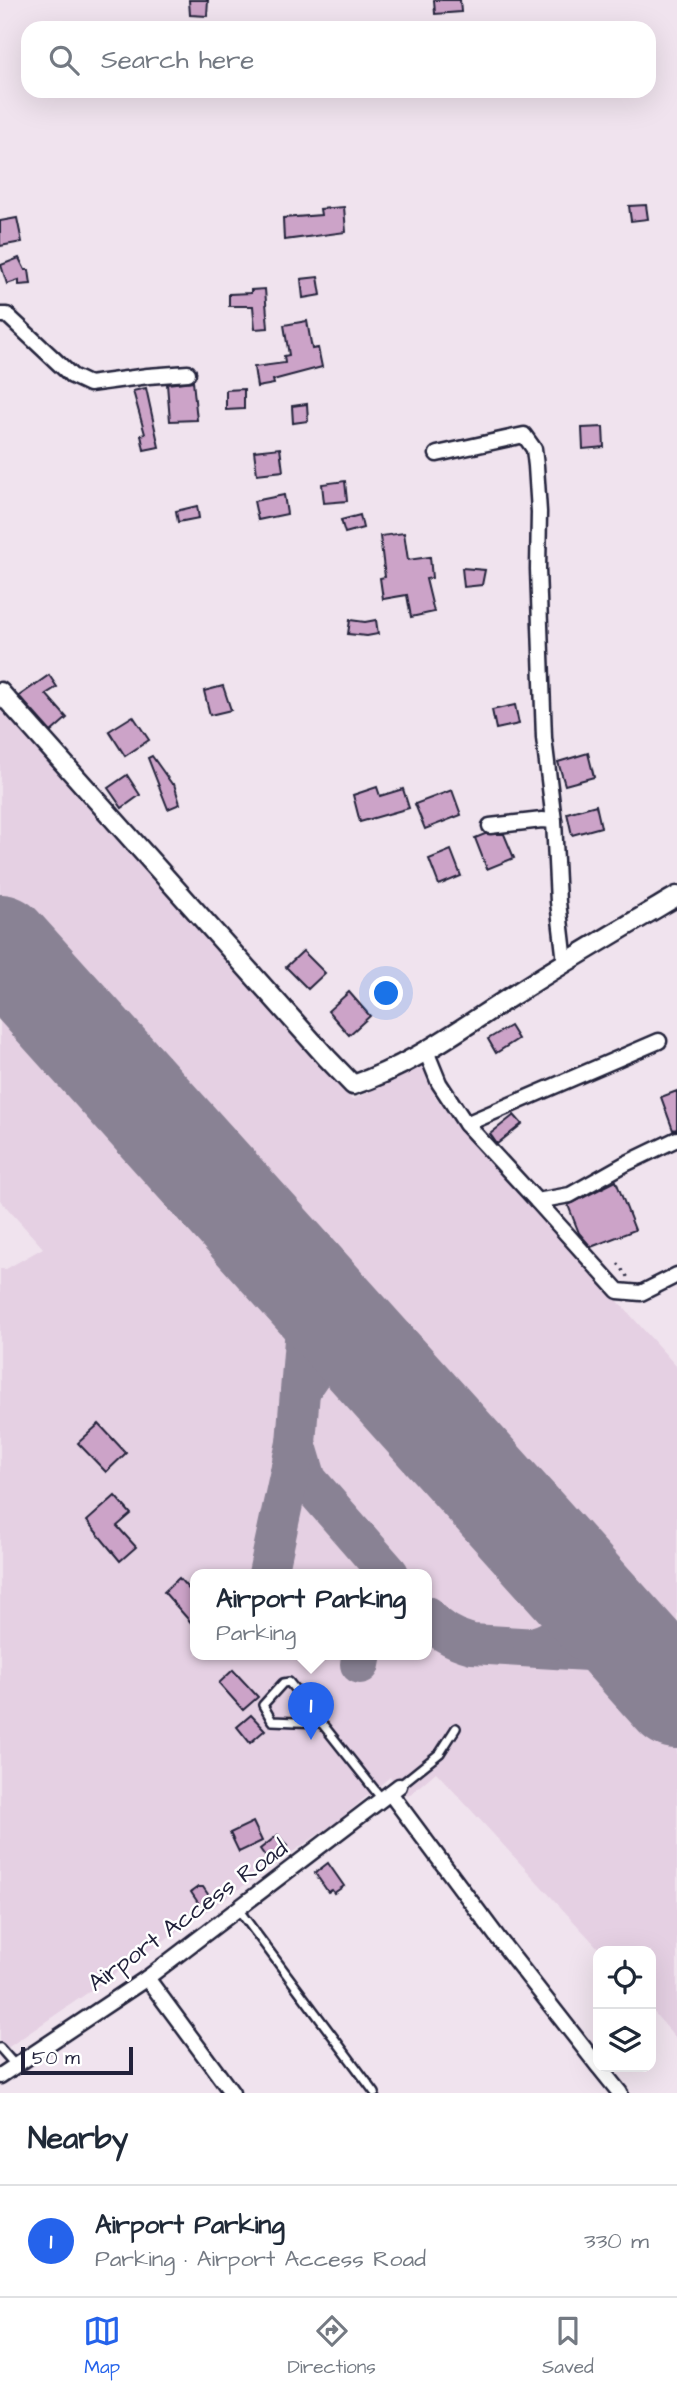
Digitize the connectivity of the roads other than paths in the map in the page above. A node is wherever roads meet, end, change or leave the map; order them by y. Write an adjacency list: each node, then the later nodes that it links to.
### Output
1 (0, 314): 2 (street)
2 (188, 373)
3 (437, 454): 5 (street)
4 (0, 692): 10 (street)
5 (554, 821): 6 (street); 8 (street)
6 (490, 826)
7 (677, 896): 8 (street)
8 (565, 962): 10 (street)
9 (659, 1041): 11 (street)
10 (426, 1051): 11 (street)
11 (466, 1124): 13 (street)
12 (677, 1139): 13 (street)
13 (537, 1201): 14 (street)
14 (677, 1275)
15 (321, 1723): 15 (lane); 17 (lane)
16 (456, 1728): 17 (lane)
17 (391, 1793): 18 (street, Airport Access Road); 21 (street)
18 (238, 1909): 19 (street, Airport Access Road); 26 (lane)
19 (147, 1978): 22 (street, Airport Access Road); 25 (street)
20 (0, 2048): 22 (lane)
21 (593, 2058)
22 (15, 2065): 24 (street, Airport Access Road)
23 (604, 2072): 27 (street)
24 (0, 2076)
25 (232, 2093)
26 (375, 2093)
27 (620, 2093)

